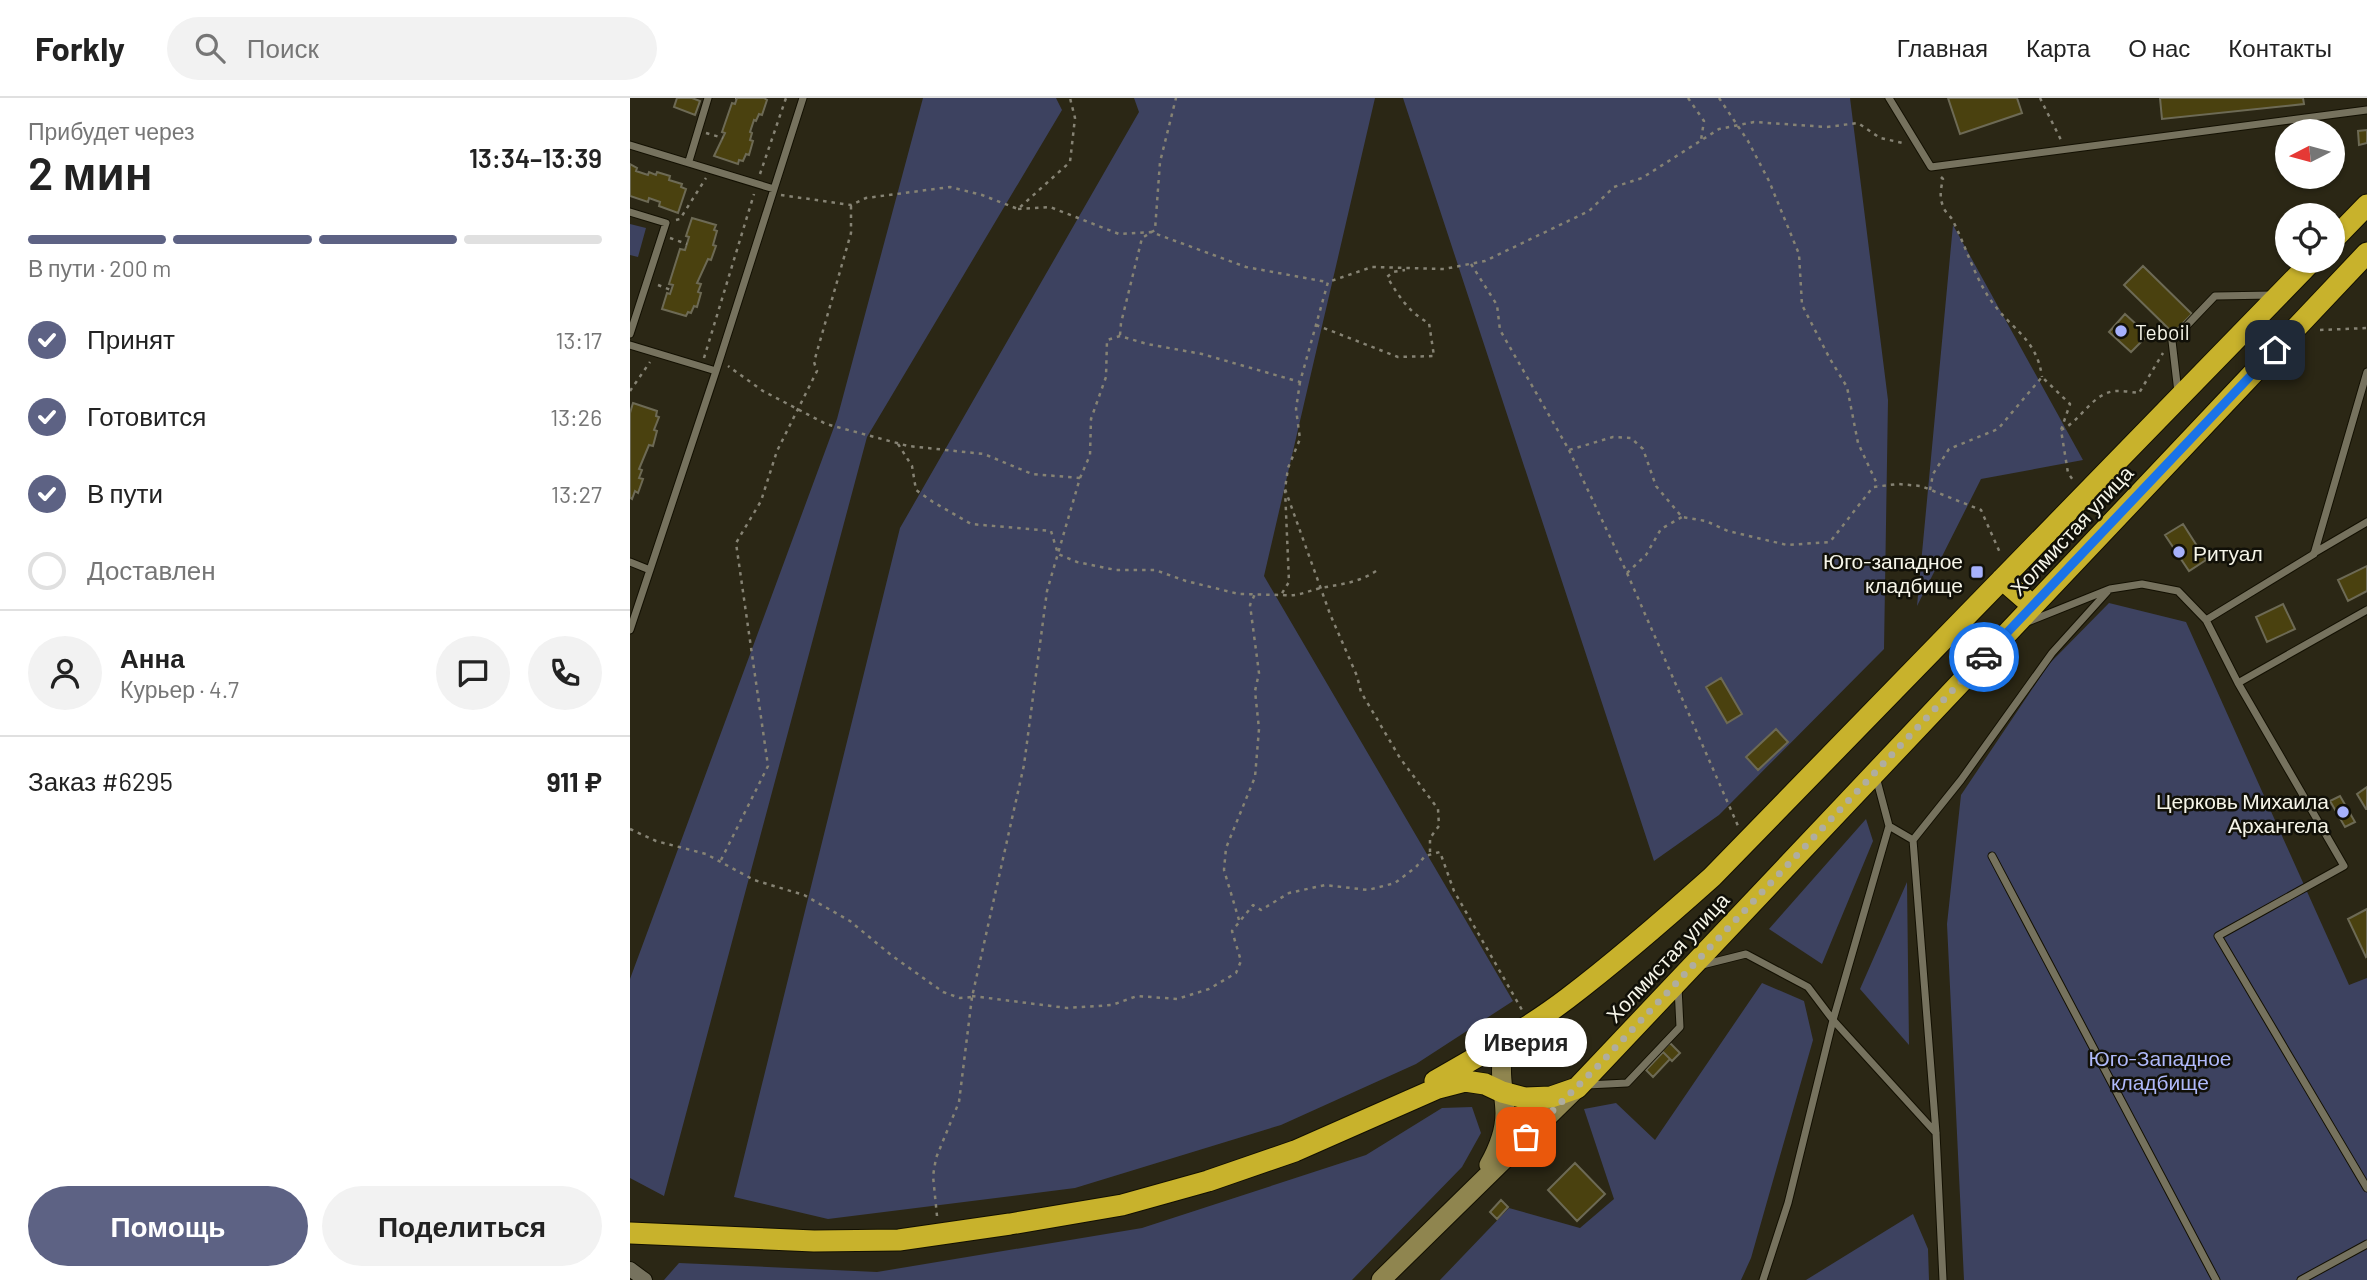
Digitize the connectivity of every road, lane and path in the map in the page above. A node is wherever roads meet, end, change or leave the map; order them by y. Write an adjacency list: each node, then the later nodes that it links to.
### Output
1 (708, 98): 12 (lane)
2 (786, 98): 21 (path)
3 (803, 98): 22 (lane)
4 (1070, 98): 25 (path)
5 (1176, 98): 29 (path)
6 (1688, 98): 14 (path)
7 (1719, 98): 11 (path)
8 (1889, 98): 16 (lane)
9 (2040, 98): 17 (path)
10 (2367, 110): 17 (lane)
11 (1739, 125): 14 (path); 16 (path); 63 (path)
12 (698, 130): 13 (path); 18 (lane)
13 (723, 138)
14 (1701, 141): 33 (path)
15 (630, 145): 18 (lane)
16 (1919, 147): 19 (lane)
17 (2066, 149): 19 (lane)
18 (689, 162): 20 (lane)
19 (1931, 167): 52 (path)
20 (712, 169): 21 (lane); 27 (path)
21 (758, 183): 22 (lane); 49 (path)
22 (773, 191): 23 (path); 48 (lane)
23 (851, 205): 25 (path); 58 (path)
24 (2367, 205): 28 (highway)
25 (1018, 209): 29 (path)
26 (630, 212): 27 (lane)
27 (666, 223): 30 (lane)
28 (2345, 228)
29 (1151, 232): 37 (path); 44 (path)
30 (662, 235): 31 (path); 36 (lane)
31 (687, 244)
32 (2367, 253): 42 (highway, Холмистая улица)
33 (1471, 264): 34 (path); 61 (path)
34 (1411, 268): 37 (path); 40 (path)
35 (2300, 273): 39 (highway, Холмистая улица)
36 (649, 282): 38 (path); 43 (lane)
37 (1328, 282): 40 (path)
38 (671, 290)
39 (2279, 295): 45 (lane); 55 (highway, Холмистая улица)
40 (1316, 325): 53 (path)
41 (2367, 328): 42 (path)
42 (2292, 332): 80 (highway, Холмистая улица)
43 (630, 334)
44 (1120, 336): 53 (path); 62 (path)
45 (2172, 341): 55 (lane); 59 (path)
46 (630, 345): 47 (lane)
47 (656, 353): 49 (lane); 54 (path)
48 (720, 360): 50 (lane); 58 (path)
49 (702, 367): 50 (lane)
50 (716, 372): 72 (lane)
51 (2367, 372): 57 (lane)
52 (2042, 377): 59 (path); 65 (path)
53 (1300, 382): 64 (path)
54 (630, 391)
55 (2178, 398): 66 (highway, Холмистая улица)
56 (2367, 398): 57 (lane)
57 (2357, 407): 70 (lane)
58 (798, 410): 60 (path); 93 (path)
59 (2061, 430): 66 (path)
60 (898, 444): 62 (path); 69 (path)
61 (1569, 450): 67 (path); 74 (path)
62 (1080, 478): 69 (path)
63 (1878, 486): 65 (path); 67 (path)
64 (1285, 489): 76 (path); 79 (path)
65 (1930, 490): 75 (path)
66 (2084, 494): 75 (highway, Холмистая улица)
67 (1682, 517): 74 (path)
68 (2367, 522): 70 (lane)
69 (1058, 554): 78 (path); 96 (path)
70 (2314, 554): 82 (lane)
71 (630, 562): 72 (lane)
72 (650, 570): 84 (lane)
73 (1376, 571): 76 (path)
74 (1627, 573): 90 (path)
75 (2006, 575): 80 (highway); 90 (highway, Холмистая улица)
76 (1321, 588): 79 (path); 91 (path)
77 (2110, 589): 82 (lane); 83 (lane); 89 (lane)
78 (1255, 594): 79 (path); 94 (path)
79 (1281, 595)
80 (2033, 606): 83 (highway, Холмистая улица)
81 (2367, 610): 85 (lane)
82 (2206, 620): 85 (lane)
83 (2013, 627): 86 (highway, Холмистая улица)
84 (630, 630)
85 (2238, 683): 103 (lane)
86 (1875, 773): 87 (lane); 95 (highway, Холмистая улица)
87 (1889, 826): 89 (lane); 97 (lane)
88 (630, 829): 93 (path)
89 (1913, 840): 102 (lane)
90 (1745, 842): 98 (highway, Холмистая улица)
91 (1430, 855): 94 (path); 98 (path)
92 (1992, 856): 113 (lane)
93 (721, 862): 96 (path)
94 (1240, 922): 96 (path)
95 (1684, 975): 97 (lane); 99 (highway, Холмистая улица); 99 (lane)
96 (972, 997): 106 (path)
97 (1833, 1020): 102 (lane); 111 (lane)
98 (1523, 1029): 100 (main road); 101 (highway, Холмистая улица)
99 (1578, 1087): 100 (highway); 104 (main road)
100 (1502, 1092): 101 (highway); 104 (main road)
101 (1385, 1111): 106 (highway)
102 (1936, 1133): 112 (lane)
103 (2367, 1188)
104 (1465, 1197): 110 (main road)
105 (630, 1233): 106 (highway)
106 (939, 1234)
107 (2367, 1244): 114 (lane)
108 (630, 1269): 109 (street)
109 (645, 1280)
110 (1381, 1280)
111 (1763, 1280)
112 (1943, 1280)
113 (2216, 1280)
114 (2301, 1280)

